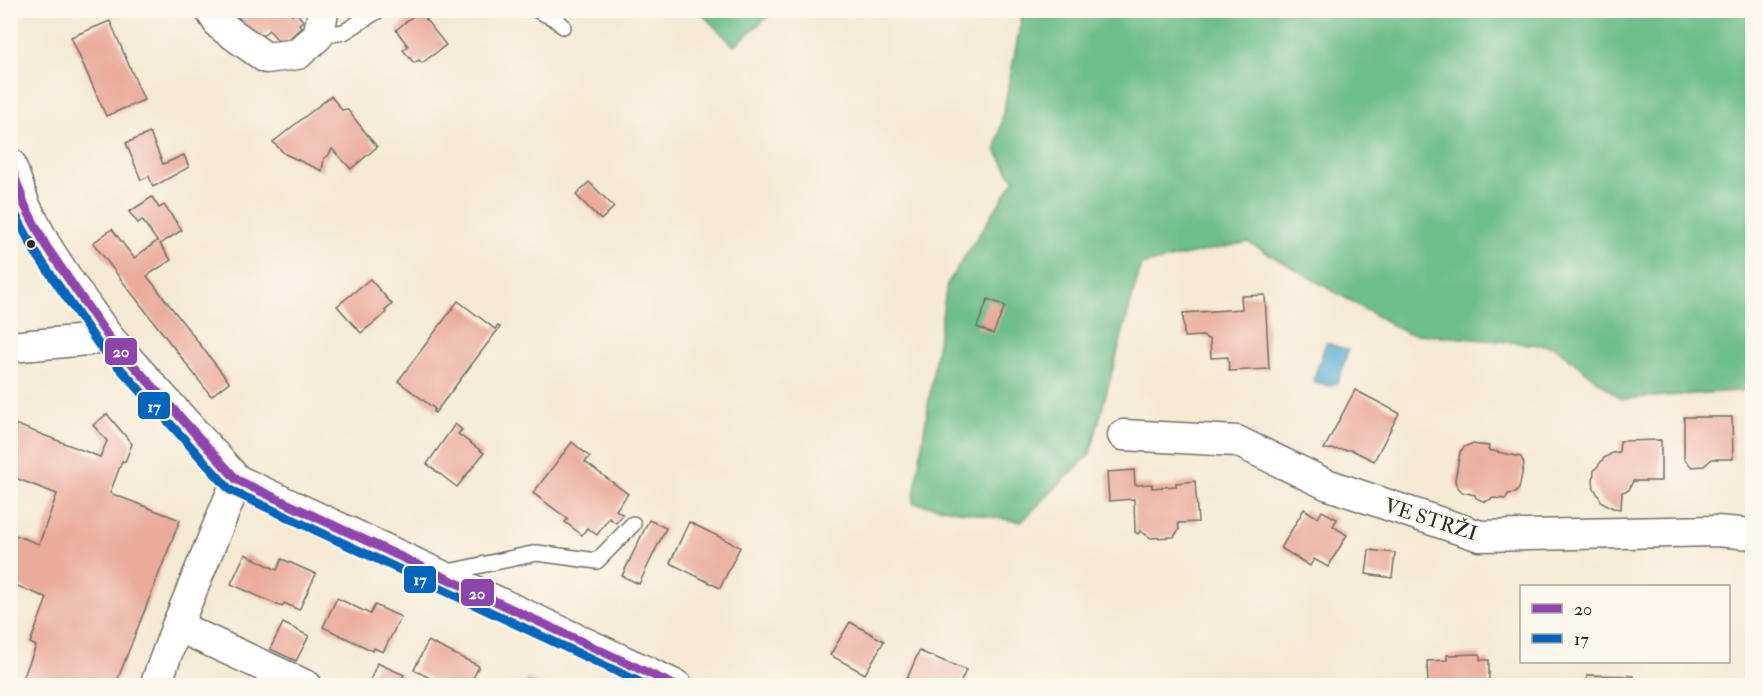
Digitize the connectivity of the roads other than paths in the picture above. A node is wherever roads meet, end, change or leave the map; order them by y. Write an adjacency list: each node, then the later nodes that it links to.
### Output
1 (210, 10): 4 (street)
2 (379, 10): 4 (lane)
3 (537, 10): 5 (lane)
4 (319, 23)
5 (563, 26)
6 (10, 163): 7 (street)
7 (109, 338): 8 (street); 10 (street)
8 (10, 347)
9 (1123, 435): 12 (street, VE STRŽI)
10 (237, 480): 13 (street); 14 (street)
11 (633, 524): 13 (lane)
12 (1752, 534)
13 (438, 574): 17 (street)
14 (177, 626): 15 (street); 16 (street)
15 (155, 686)
16 (307, 686)
17 (676, 686)

